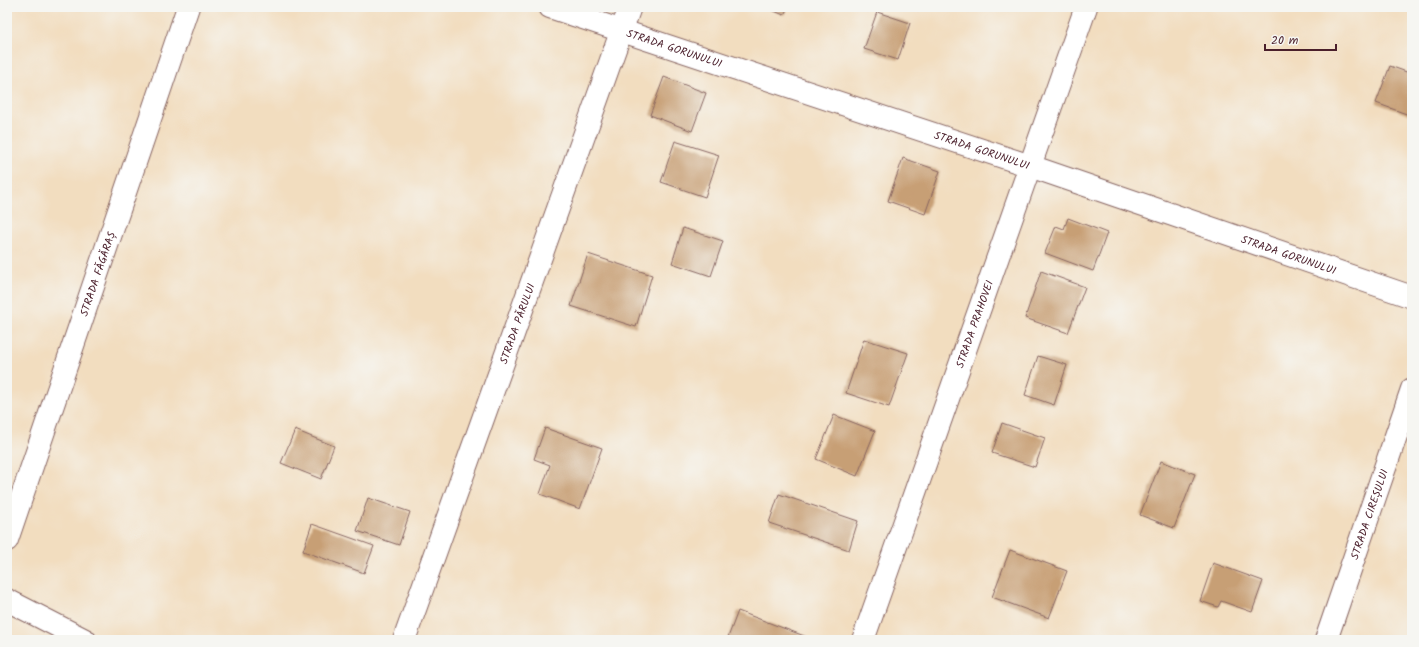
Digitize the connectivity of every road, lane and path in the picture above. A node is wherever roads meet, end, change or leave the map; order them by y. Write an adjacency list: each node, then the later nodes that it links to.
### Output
1 (188, 7): 9 (street, STRADA FĂGĂRAȘ)
2 (550, 7): 5 (street, STRADA GORUNULUI)
3 (630, 7): 5 (street, STRADA PĂRULUI)
4 (1086, 7): 6 (street, STRADA PRAHOVEI)
5 (622, 31): 6 (street, STRADA GORUNULUI); 12 (street, STRADA PĂRULUI)
6 (1030, 166): 7 (street, STRADA GORUNULUI); 13 (street, STRADA PRAHOVEI)
7 (1412, 297)
8 (1412, 389): 14 (street, STRADA CIREȘULUI)
9 (7, 540)
10 (7, 600): 11 (street)
11 (85, 640)
12 (404, 640)
13 (863, 640)
14 (1326, 640)

